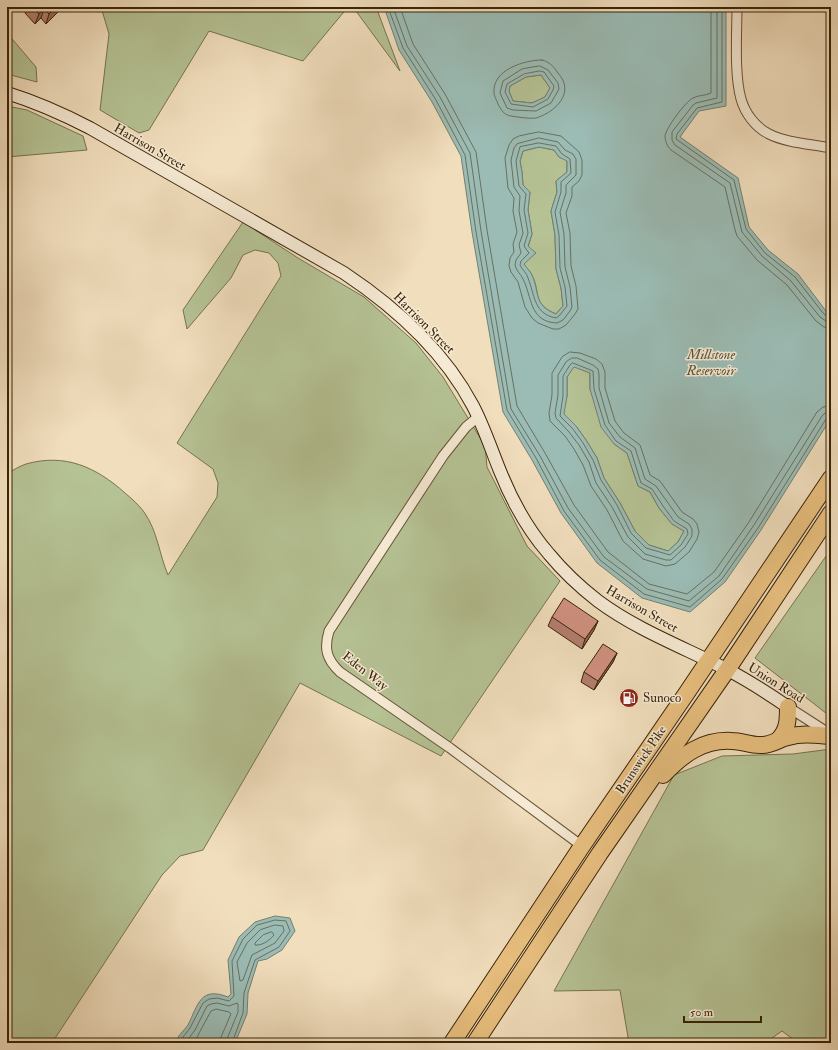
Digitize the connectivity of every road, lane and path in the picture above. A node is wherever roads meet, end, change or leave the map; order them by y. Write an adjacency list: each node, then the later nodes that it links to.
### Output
1 (737, 7): 3 (street)
2 (7, 93): 4 (street, Harrison Street)
3 (831, 148)
4 (478, 417): 7 (street, Harrison Street); 13 (street, Eden Way)
5 (831, 478): 7 (highway, Brunswick Pike)
6 (831, 513): 8 (highway, Brunswick Pike)
7 (708, 661): 8 (street, Harrison Street); 13 (highway, Brunswick Pike)
8 (727, 670): 9 (street, Union Road); 12 (highway, Brunswick Pike)
9 (788, 707): 10 (street, Union Road); 11 (highway)
10 (831, 736): 11 (highway)
11 (779, 739): 12 (highway)
12 (638, 800): 15 (highway, Brunswick Pike)
13 (582, 846): 14 (highway, Brunswick Pike)
14 (452, 1043)
15 (475, 1043)

